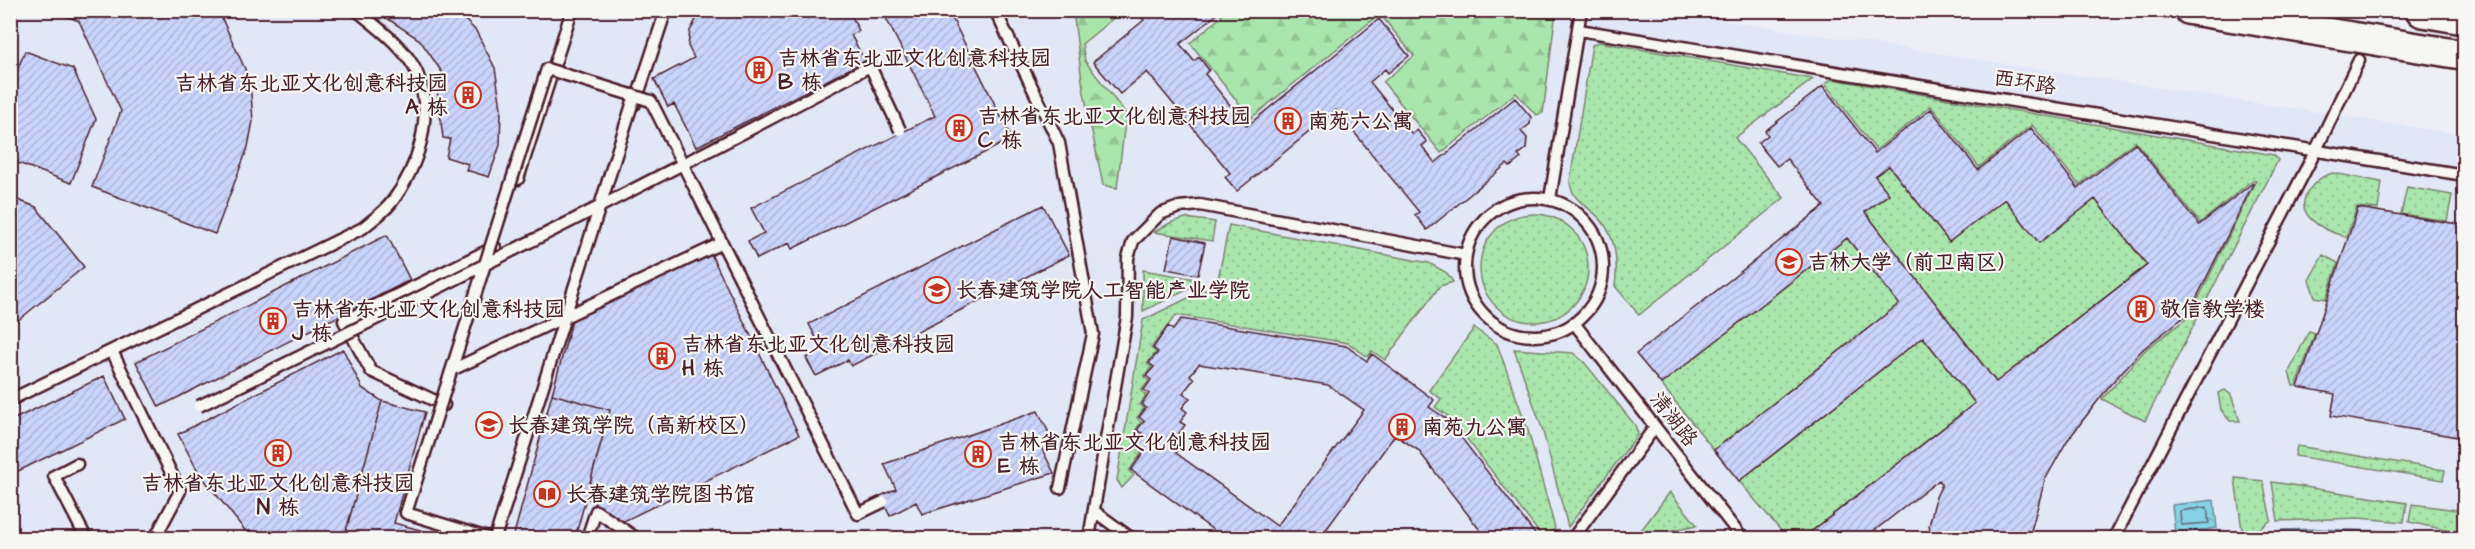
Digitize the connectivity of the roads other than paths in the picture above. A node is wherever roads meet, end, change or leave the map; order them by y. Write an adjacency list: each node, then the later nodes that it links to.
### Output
1 (357, 10): 25 (lane)
2 (572, 10): 20 (lane)
3 (666, 10): 38 (lane)
4 (995, 10): 32 (lane)
5 (1581, 10): 9 (lane)
6 (2189, 10): 10 (street)
7 (2423, 10): 8 (main road)
8 (2464, 17)
9 (1579, 30): 14 (lane, 西环路); 17 (lane)
10 (2464, 55)
11 (2359, 60): 14 (lane)
12 (635, 95): 15 (lane, bridge); 18 (lane, bridge); 22 (lane, bridge)
13 (900, 130): 15 (lane, bridge)
14 (2316, 150): 16 (lane, 西环路); 45 (lane)
15 (683, 166): 18 (lane, bridge); 19 (lane, bridge)
16 (2464, 175)
17 (1550, 199): 21 (lane); 24 (lane)
18 (599, 208): 22 (lane, bridge); 23 (lane, bridge)
19 (722, 243): 23 (lane, bridge); 33 (lane, bridge)
20 (495, 247): 26 (lane); 28 (lane)
21 (1466, 255): 24 (lane); 34 (lane)
22 (484, 267): 29 (lane, bridge); 37 (lane, bridge)
23 (565, 316): 26 (lane, bridge); 38 (lane, bridge)
24 (1574, 323): 30 (lane, 清湖路)
25 (112, 351): 27 (lane); 36 (lane)
26 (456, 368): 28 (lane)
27 (10, 400)
28 (444, 405): 37 (lane)
29 (199, 406)
30 (1655, 427): 43 (lane); 44 (lane, 清湖路)
31 (77, 464): 35 (lane)
32 (1060, 488)
33 (883, 502)
34 (1094, 511): 41 (lane); 42 (lane)
35 (86, 538)
36 (155, 538)
37 (489, 538)
38 (495, 538)
39 (587, 538): 40 (lane)
40 (636, 538)
41 (1089, 538)
42 (1131, 538)
43 (1573, 538)
44 (1743, 538)
45 (2114, 538)

